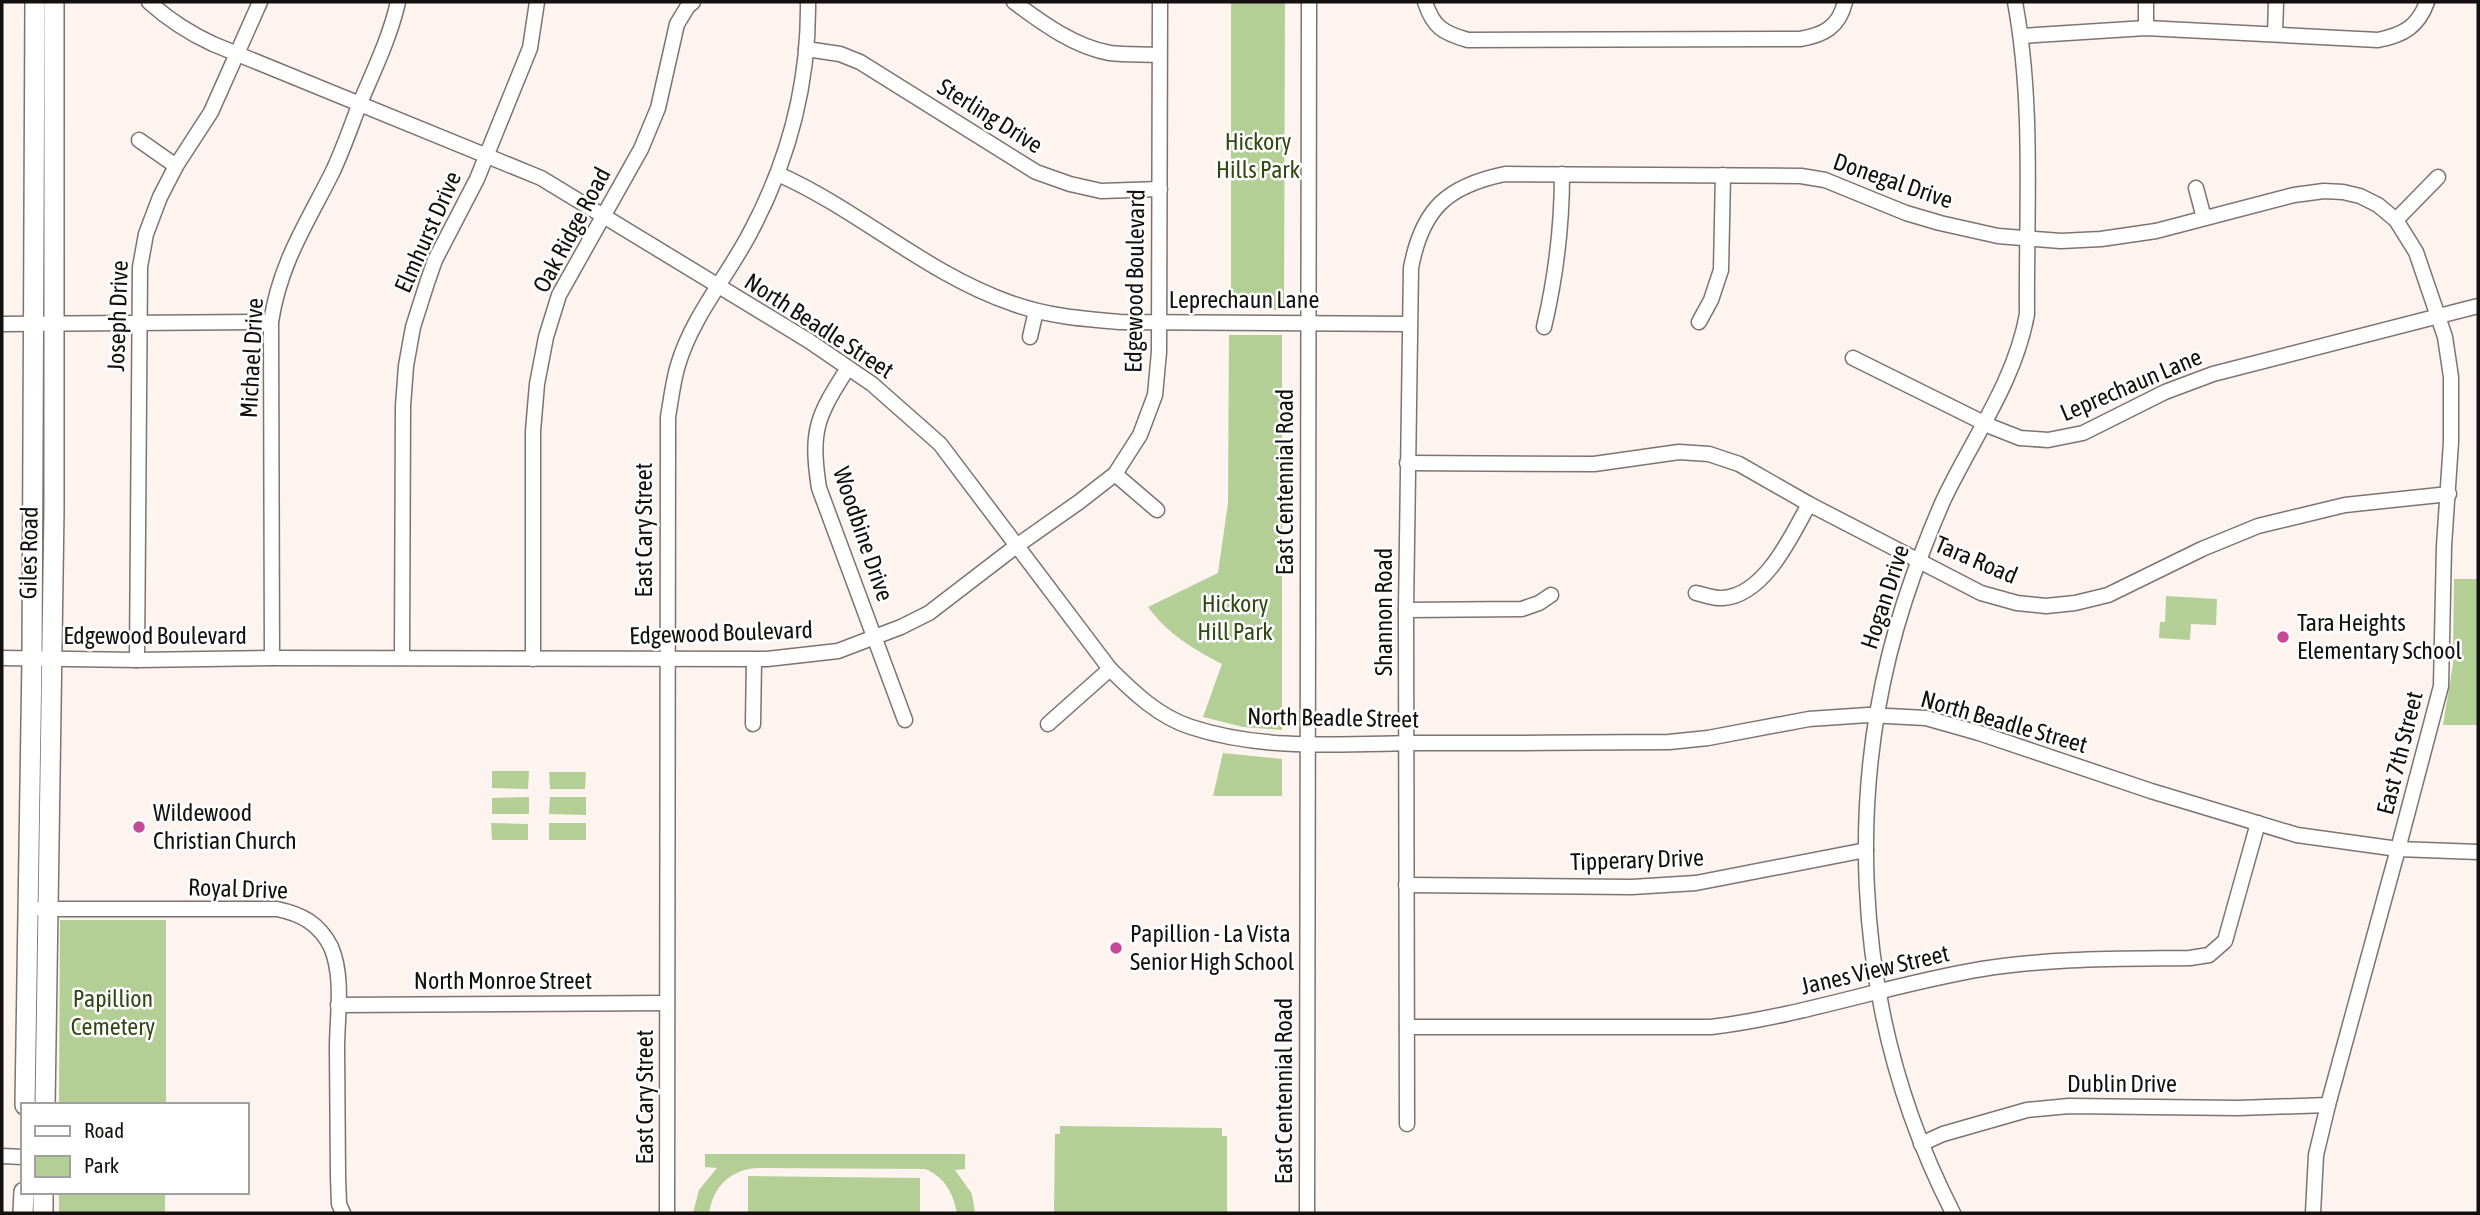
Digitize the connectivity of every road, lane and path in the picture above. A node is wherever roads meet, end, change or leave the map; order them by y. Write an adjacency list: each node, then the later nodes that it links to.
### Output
1 (35, 2): 44 (main road, Giles Road)
2 (54, 2): 44 (main road, Giles Road)
3 (149, 2): 22 (street, North Beadle Street)
4 (260, 2): 22 (street, Joseph Drive)
5 (398, 2): 24 (street, Michael Drive)
6 (537, 2): 26 (street, Elmhurst Drive)
7 (693, 2): 34 (street, Oak Ridge Road)
8 (808, 2): 21 (street, East Cary Street)
9 (1014, 2): 23 (street)
10 (1160, 2): 23 (street, Edgewood Boulevard)
11 (1309, 2): 48 (street, East Centennial Road)
12 (1425, 2): 13 (street)
13 (1845, 2)
14 (2015, 2): 20 (street, Hogan Drive)
15 (2146, 2): 18 (street)
16 (2276, 2): 19 (street)
17 (2425, 8): 19 (street)
18 (2146, 28): 19 (street); 20 (street)
19 (2275, 34)
20 (2021, 36): 37 (street, Hogan Drive)
21 (806, 49): 28 (street, East Cary Street); 33 (street, Sterling Drive)
22 (237, 54): 24 (street, North Beadle Street); 27 (street, Joseph Drive)
23 (1159, 55): 33 (street, Edgewood Boulevard)
24 (359, 104): 26 (street, North Beadle Street); 45 (street, Michael Drive)
25 (139, 140): 27 (street)
26 (487, 155): 34 (street, North Beadle Street); 69 (street, Elmhurst Drive)
27 (176, 166): 43 (street, Joseph Drive)
28 (778, 174): 39 (street, East Cary Street); 41 (street, Leprechaun Lane)
29 (1562, 174): 30 (street, Donegal Drive); 38 (street, Donegal Drive); 51 (street)
30 (1723, 175): 37 (street, Donegal Drive); 46 (street)
31 (2438, 177): 36 (street)
32 (2196, 188): 35 (street)
33 (1160, 190): 47 (street, Edgewood Boulevard)
34 (604, 216): 39 (street, North Beadle Street); 72 (street, Oak Ridge Road)
35 (2204, 218): 36 (street, Donegal Drive); 37 (street, Donegal Drive)
36 (2396, 219): 42 (street, East 7th Street)
37 (2027, 239): 55 (street, Hogan Drive)
38 (1411, 268): 50 (street, Shannon Road)
39 (718, 286): 54 (street, North Beadle Street); 74 (street, East Cary Street)
40 (2478, 306): 42 (street, Leprechaun Lane)
41 (1036, 311): 47 (street, Leprechaun Lane); 52 (street)
42 (2438, 314): 55 (street, Leprechaun Lane); 58 (street, East 7th Street)
43 (138, 321): 44 (street); 45 (street); 73 (street, Joseph Drive)
44 (44, 322): 49 (street); 70 (main road, Giles Road); 71 (main road, Giles Road)
45 (271, 322): 68 (street, Michael Drive)
46 (1699, 322)
47 (1160, 323): 48 (street, Leprechaun Lane); 57 (street, Edgewood Boulevard)
48 (1307, 323): 50 (street, Leprechaun Lane); 81 (street, East Centennial Road)
49 (2, 324)
50 (1409, 324): 56 (street, Shannon Road)
51 (1544, 327)
52 (1030, 337)
53 (1853, 358): 55 (street, Leprechaun Lane)
54 (848, 368): 61 (street, North Beadle Street); 66 (street, Woodbine Drive)
55 (1984, 423): 62 (street, Hogan Drive)
56 (1407, 463): 59 (street, Tara Road); 65 (street, Shannon Road)
57 (1115, 474): 60 (street); 61 (street, Edgewood Boulevard)
58 (2449, 494): 62 (street, Tara Road); 84 (street, East 7th Street)
59 (1809, 503): 62 (street, Tara Road); 63 (street)
60 (1157, 510)
61 (1016, 547): 66 (street, Edgewood Boulevard); 76 (street, North Beadle Street)
62 (1919, 561): 77 (street, Hogan Drive)
63 (1696, 593)
64 (1551, 595): 65 (street)
65 (1406, 610): 82 (street, Shannon Road)
66 (875, 638): 75 (street, Edgewood Boulevard); 78 (street, Woodbine Drive)
67 (2, 658): 70 (street, Edgewood Boulevard)
68 (272, 658): 69 (street, Edgewood Boulevard); 73 (street, Edgewood Boulevard)
69 (402, 658): 72 (street, Edgewood Boulevard)
70 (32, 659): 71 (street, Edgewood Boulevard); 88 (main road, Giles Road)
71 (52, 659): 73 (street, Edgewood Boulevard); 89 (main road, Giles Road)
72 (533, 659): 74 (street, Edgewood Boulevard)
73 (137, 660)
74 (667, 660): 75 (street, Edgewood Boulevard); 91 (street, East Cary Street)
75 (754, 660): 79 (street)
76 (1110, 669): 80 (street); 81 (street, North Beadle Street)
77 (1876, 715): 82 (street, North Beadle Street); 83 (street, North Beadle Street); 85 (street, Hogan Drive)
78 (905, 720)
79 (753, 724)
80 (1048, 724)
81 (1309, 743): 82 (street, North Beadle Street); 107 (street, East Centennial Road)
82 (1406, 743): 87 (street, Shannon Road)
83 (2258, 823): 84 (street, North Beadle Street); 90 (street, Janes View Street)
84 (2398, 849): 86 (street, North Beadle Street); 96 (street, East 7th Street)
85 (1866, 850): 87 (street, Tipperary Drive); 90 (street, Hogan Drive)
86 (2478, 852)
87 (1406, 885): 93 (street, Shannon Road)
88 (28, 909): 89 (street, Royal Drive); 94 (main road, Giles Road)
89 (48, 909): 92 (street, Royal Drive); 95 (main road, Giles Road)
90 (1877, 993): 93 (street, Janes View Street); 98 (street, Hogan Drive)
91 (667, 1003): 92 (street, North Monroe Street); 106 (street, East Cary Street)
92 (338, 1005): 105 (street, Royal Drive)
93 (1407, 1027): 97 (street, Shannon Road)
94 (25, 1103)
95 (45, 1103)
96 (2328, 1105): 98 (street, Dublin Drive); 109 (street, East 7th Street)
97 (1407, 1124)
98 (1921, 1144): 108 (street, Hogan Drive)
99 (2, 1156): 100 (street)
100 (21, 1157)
101 (24, 1194): 103 (main road)
102 (43, 1194): 104 (main road)
103 (23, 1213)
104 (43, 1213)
105 (342, 1213)
106 (667, 1213)
107 (1307, 1213)
108 (1953, 1213)
109 (2314, 1213)

